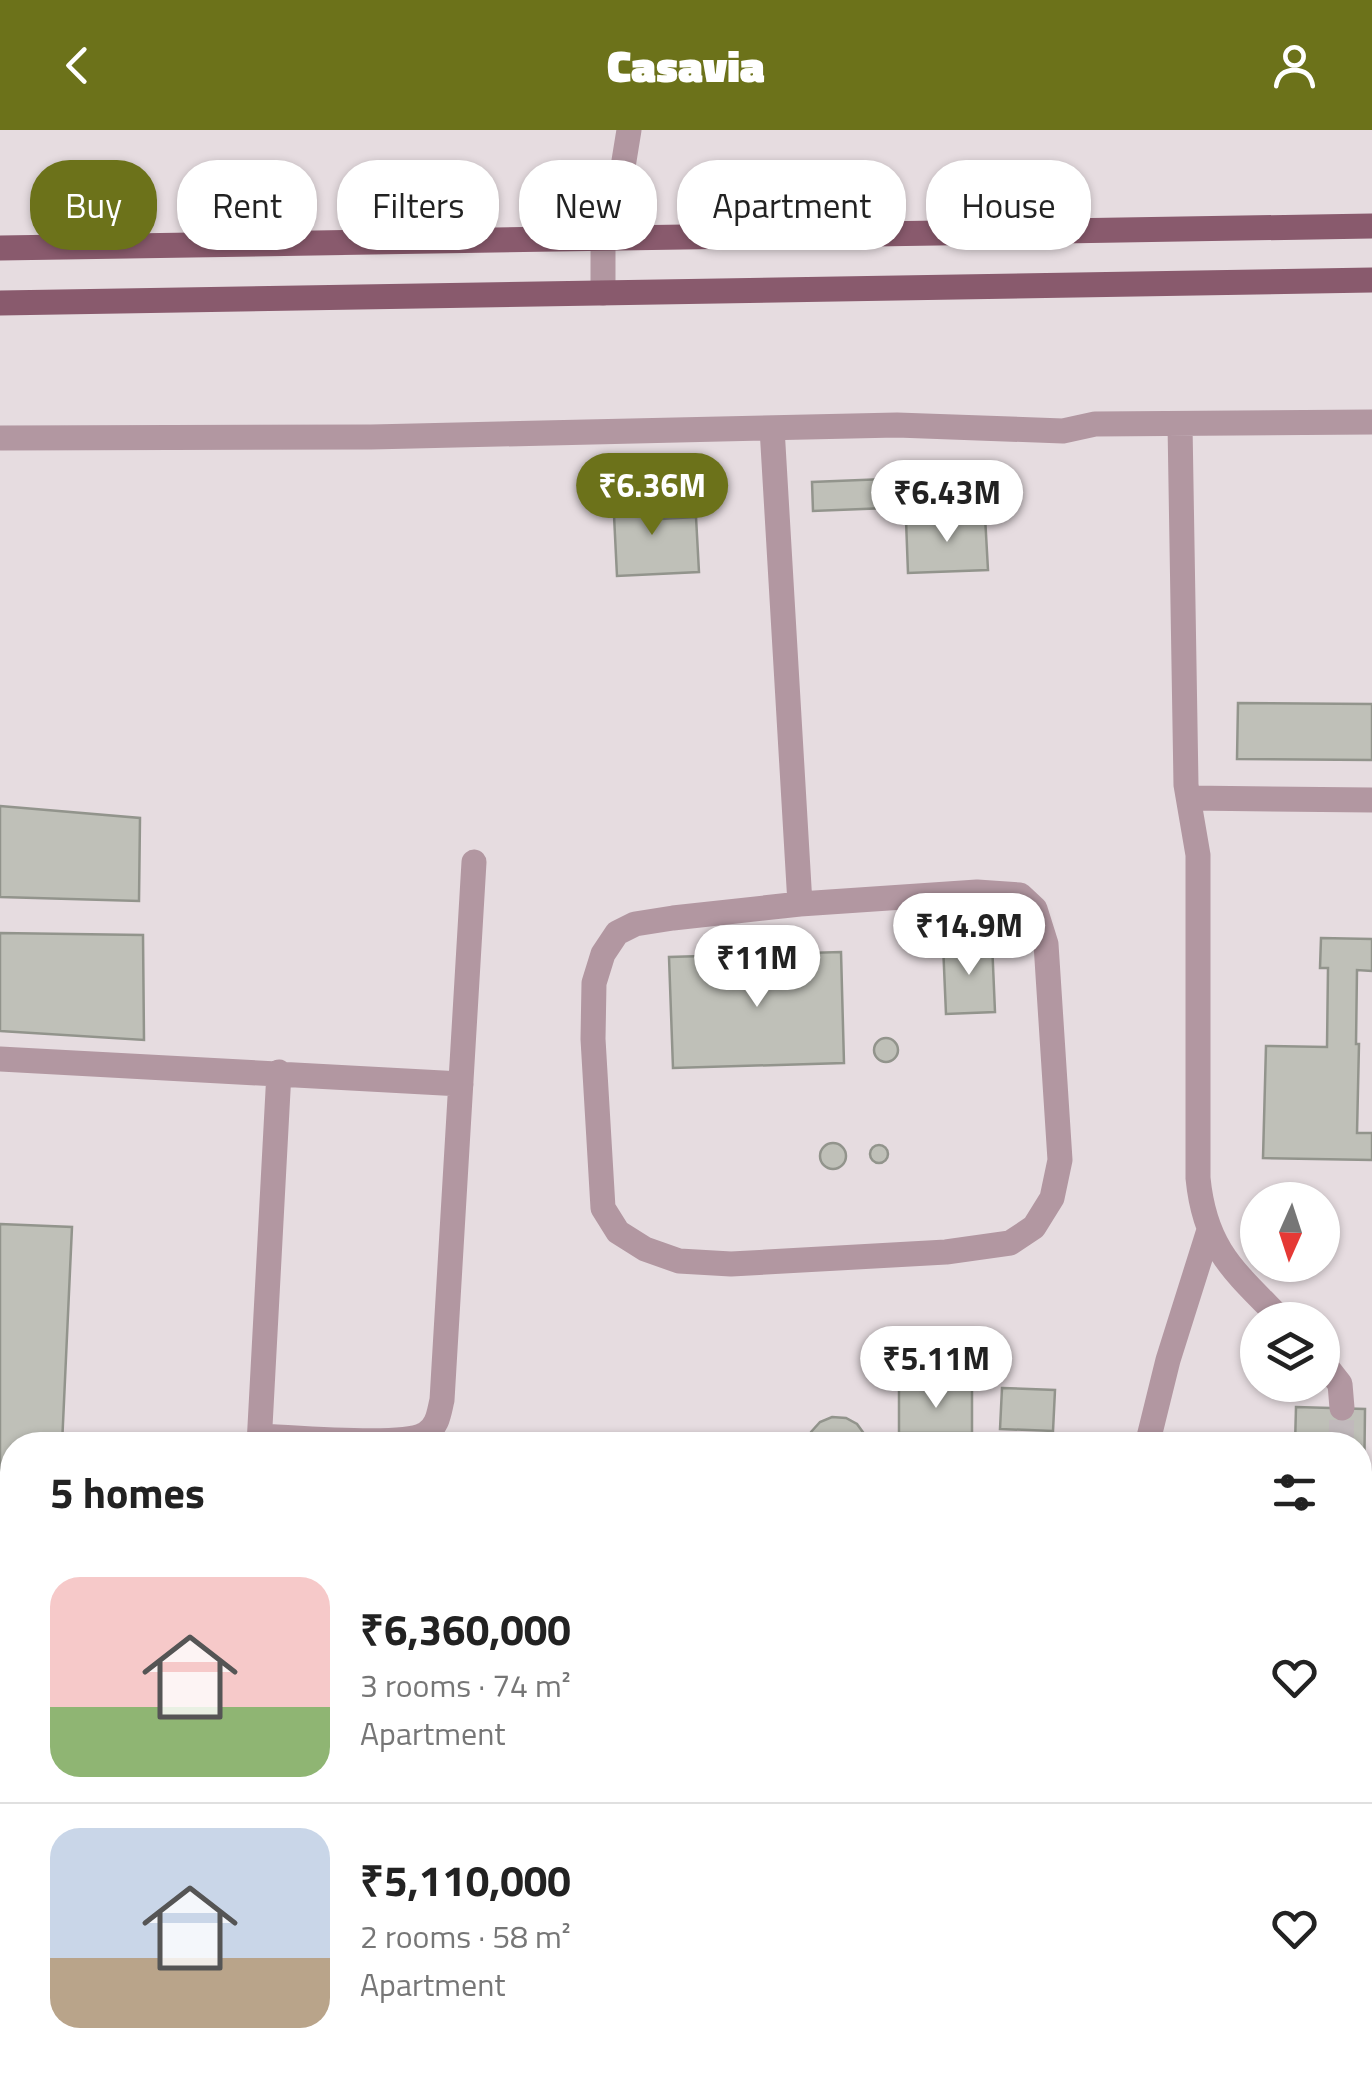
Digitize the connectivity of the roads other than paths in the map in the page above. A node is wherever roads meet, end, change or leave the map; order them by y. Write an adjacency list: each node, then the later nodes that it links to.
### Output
1 (629, 130): 2 (street)
2 (624, 160)
3 (1372, 226): 4 (main road)
4 (657, 238)
5 (519, 240): 6 (main road)
6 (0, 248)
7 (603, 250): 9 (street)
8 (1372, 280): 9 (main road)
9 (603, 293): 10 (main road)
10 (0, 303)
11 (1372, 422): 12 (street)
12 (1180, 424): 13 (street); 15 (street)
13 (772, 428): 14 (street); 18 (street)
14 (0, 438)
15 (1188, 798): 16 (street); 22 (street)
16 (1372, 800)
17 (474, 862): 21 (street)
18 (800, 904): 18 (street)
19 (0, 1059): 20 (street)
20 (279, 1072): 21 (street); 26 (street)
21 (461, 1084): 27 (street)
22 (1209, 1230): 23 (street); 28 (street)
23 (1264, 1302)
24 (1340, 1384): 25 (street)
25 (1342, 1408)
26 (259, 1432)
27 (427, 1432)
28 (1149, 1432)

